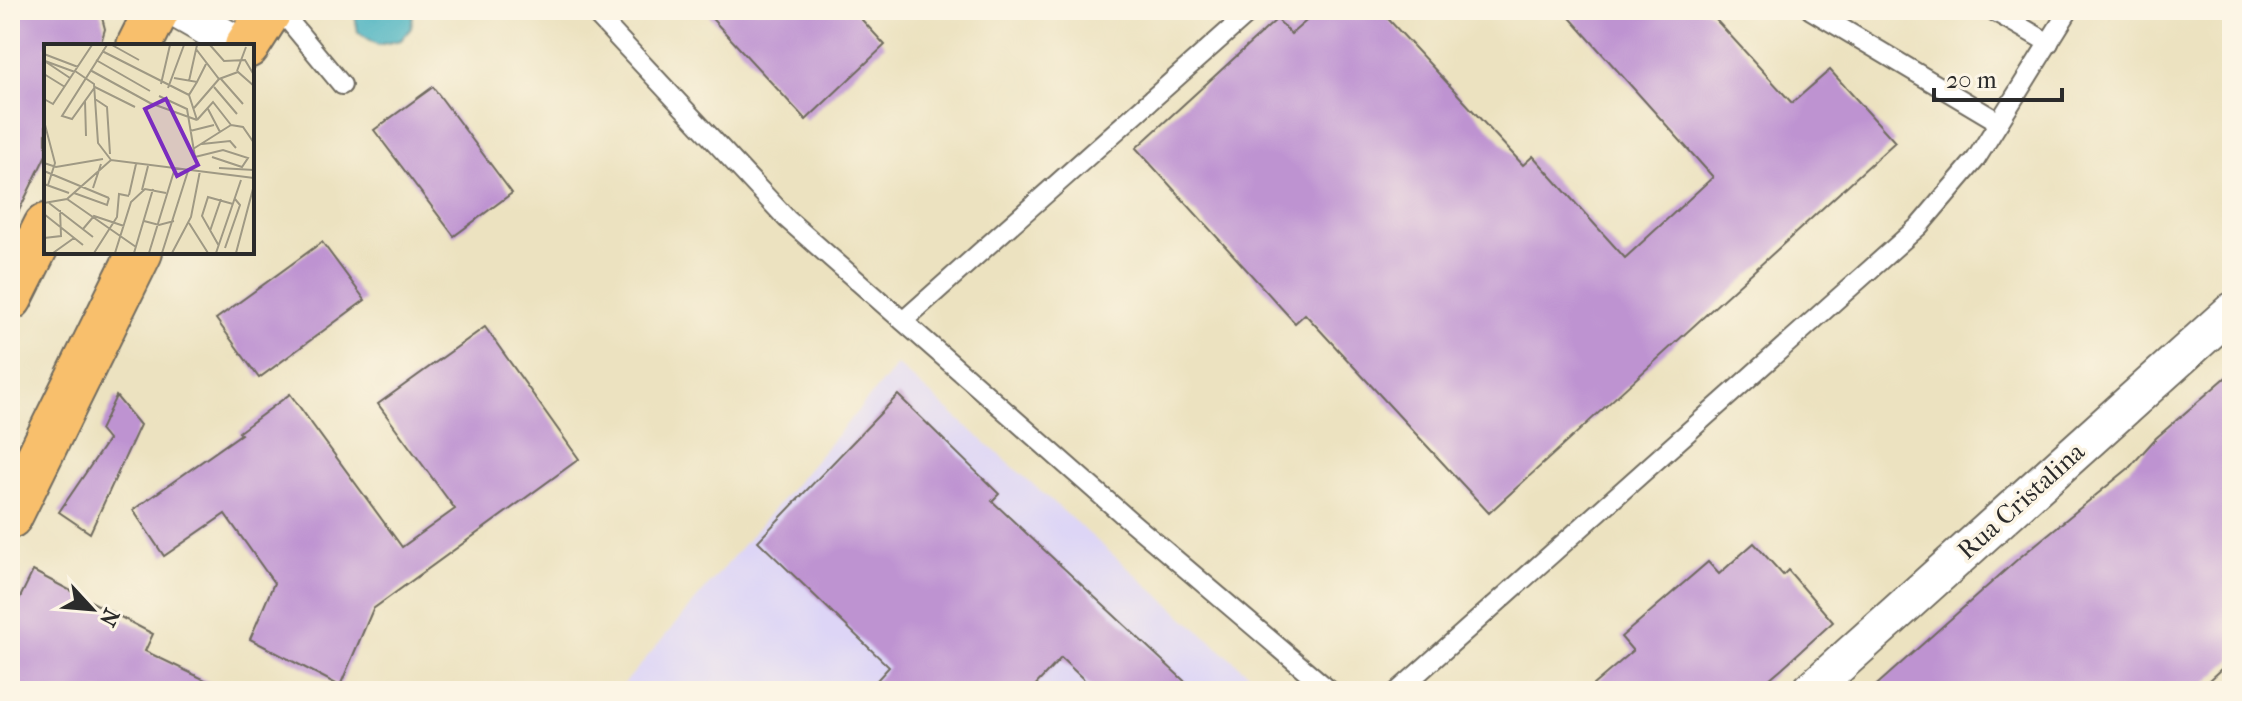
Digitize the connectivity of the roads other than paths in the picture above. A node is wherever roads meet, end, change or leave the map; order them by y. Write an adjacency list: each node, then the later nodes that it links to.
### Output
1 (157, 10): 11 (main road)
2 (177, 10): 12 (street)
3 (270, 10): 13 (main road)
4 (280, 10): 14 (lane)
5 (592, 10): 19 (lane)
6 (1252, 10): 19 (lane)
7 (1811, 10): 15 (lane)
8 (1992, 10): 10 (lane)
9 (2069, 10): 10 (lane)
10 (2049, 43): 15 (lane)
11 (140, 44)
12 (236, 44)
13 (248, 44)
14 (342, 85)
15 (1999, 122): 23 (lane)
16 (44, 230): 18 (main road)
17 (139, 254): 21 (main road)
18 (10, 298)
19 (903, 321): 22 (lane)
20 (2229, 321): 24 (street, Rua Cristalina)
21 (10, 516)
22 (1330, 691)
23 (1398, 691)
24 (1810, 691)

